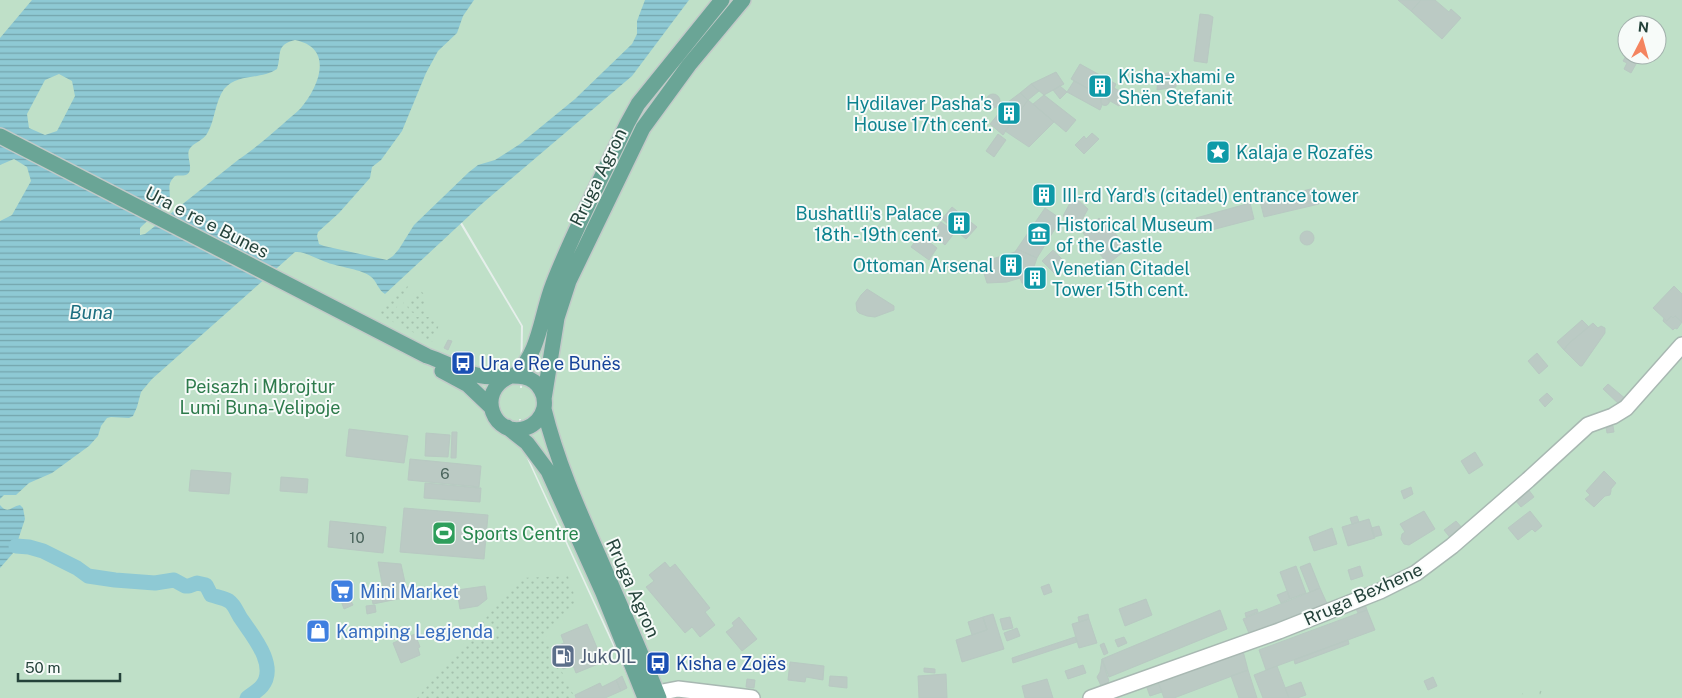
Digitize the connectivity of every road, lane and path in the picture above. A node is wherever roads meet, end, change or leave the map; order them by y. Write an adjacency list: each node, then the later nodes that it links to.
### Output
1 (722, 0): 6 (main road, Rruga Agron)
2 (743, 0): 7 (main road, Rruga Agron)
3 (0, 136): 5 (main road, Ura e re e Bunes)
4 (1682, 345): 13 (street, Rruga Bexhene)
5 (427, 356): 6 (main road); 8 (main road)
6 (512, 376): 7 (main road); 8 (main road)
7 (544, 404): 9 (main road); 11 (main road, Rruga Agron)
8 (491, 407): 9 (main road)
9 (507, 427): 11 (main road, Rruga Agron)
10 (698, 695): 11 (street); 12 (street)
11 (652, 697)
12 (752, 698)
13 (1091, 698)

